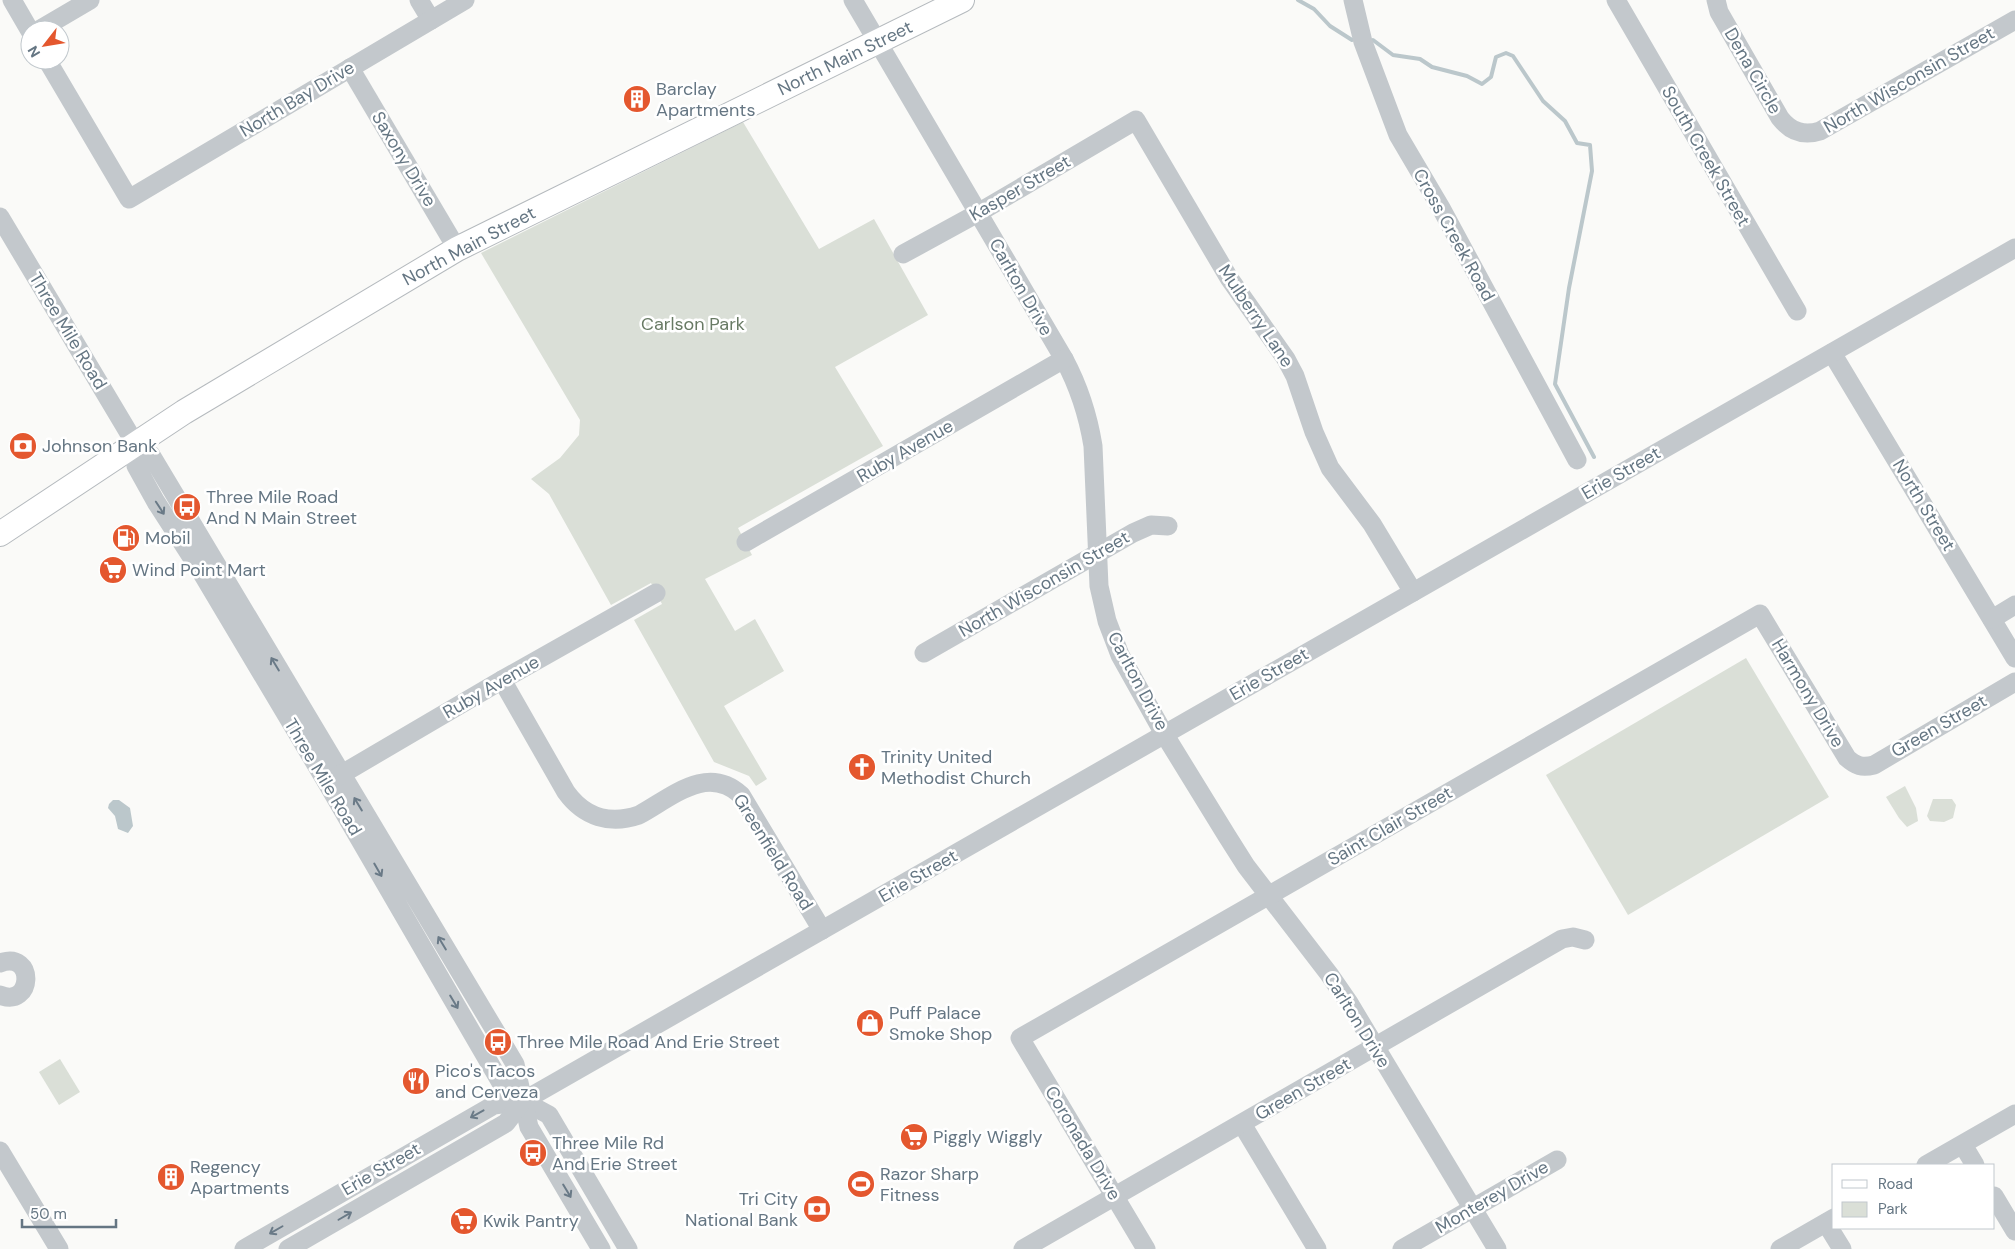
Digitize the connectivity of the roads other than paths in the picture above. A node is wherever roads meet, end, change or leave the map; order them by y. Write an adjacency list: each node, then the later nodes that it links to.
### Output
1 (12, 0): 10 (street)
2 (90, 0): 11 (street)
3 (419, 0): 12 (street)
4 (465, 0): 12 (street, North Bay Drive)
5 (853, 0): 14 (street, Carlton Drive)
6 (962, 0): 14 (main road, North Main Street)
7 (1353, 0): 28 (street, Cross Creek Road)
8 (1616, 0): 24 (street, South Creek Street)
9 (1716, 0): 18 (street, Dena Circle)
10 (24, 20)
11 (56, 20)
12 (431, 20): 15 (street, North Bay Drive)
13 (2015, 20): 18 (street, North Wisconsin Street)
14 (878, 42): 19 (street, Carlton Drive); 22 (main road, North Main Street)
15 (350, 68): 16 (street, North Bay Drive); 22 (street, Saxony Drive)
16 (53, 70)
17 (1136, 120): 19 (street, Kasper Street); 33 (street, Mulberry Lane)
18 (1801, 133)
19 (978, 213): 23 (street, Kasper Street); 26 (street, Carlton Drive)
20 (0, 217): 27 (street, Three Mile Road)
21 (2015, 248): 25 (street, Erie Street)
22 (457, 249): 27 (main road, North Main Street)
23 (903, 254)
24 (1797, 311)
25 (1832, 353): 33 (street, Erie Street); 37 (street, North Street)
26 (1064, 359): 31 (street, Ruby Avenue); 32 (street, Carlton Drive)
27 (136, 445): 30 (main road, North Main Street); 44 (street, Three Mile Road)
28 (1578, 460)
29 (1168, 526): 32 (street, North Wisconsin Street)
30 (0, 534)
31 (746, 542)
32 (1097, 553): 38 (street, North Wisconsin Street); 42 (street, Carlton Drive)
33 (1413, 592): 42 (street, Erie Street)
34 (656, 593): 40 (street, Ruby Avenue)
35 (2015, 605): 37 (street)
36 (1760, 614): 43 (street, Harmony Drive); 45 (street, Saint Clair Street)
37 (1992, 619): 39 (street, North Street)
38 (924, 653)
39 (2015, 658)
40 (502, 680): 44 (street, Ruby Avenue); 46 (street, Greenfield Road)
41 (2015, 682): 43 (street, Green Street)
42 (1166, 734): 45 (street, Carlton Drive); 46 (street, Erie Street)
43 (1862, 767)
44 (334, 779): 52 (street, Three Mile Road)
45 (1269, 895): 50 (street, Saint Clair Street); 51 (street, Carlton Drive)
46 (822, 930): 52 (street, Erie Street)
47 (1586, 940): 51 (street, Green Street)
48 (0, 963): 49 (street)
49 (0, 994)
50 (1020, 1038): 62 (street, Coronada Drive)
51 (1375, 1047): 54 (street, Green Street); 64 (street, Carlton Drive)
52 (523, 1101): 57 (street, Erie Street, one-way to 57); 61 (street, Erie Street); 73 (street, Three Mile Road, one-way to 73); 74 (street)
53 (2015, 1114): 55 (street)
54 (1242, 1124): 62 (street, Green Street); 77 (street)
55 (1963, 1144): 59 (street); 60 (street)
56 (0, 1151): 70 (street)
57 (398, 1159): 61 (street); 65 (street, Erie Street)
58 (1557, 1160): 64 (street, Monterey Drive)
59 (1928, 1164)
60 (1974, 1164)
61 (409, 1179): 68 (street, Erie Street, one-way to 61)
62 (1115, 1196): 75 (street, Green Street); 76 (street, Coronada Drive)
63 (1995, 1198): 69 (street)
64 (1472, 1208): 78 (street, Monterey Drive); 79 (street, Carlton Drive)
65 (308, 1212): 68 (street); 71 (street, Erie Street, one-way to 71)
66 (1830, 1221): 80 (street)
67 (1833, 1229): 81 (street)
68 (319, 1231): 72 (street, Erie Street)
69 (2015, 1231)
70 (59, 1249)
71 (244, 1249)
72 (288, 1249)
73 (601, 1249)
74 (628, 1249)
75 (1023, 1249)
76 (1146, 1249)
77 (1317, 1249)
78 (1402, 1249)
79 (1497, 1249)
80 (1780, 1249)
81 (1842, 1249)

